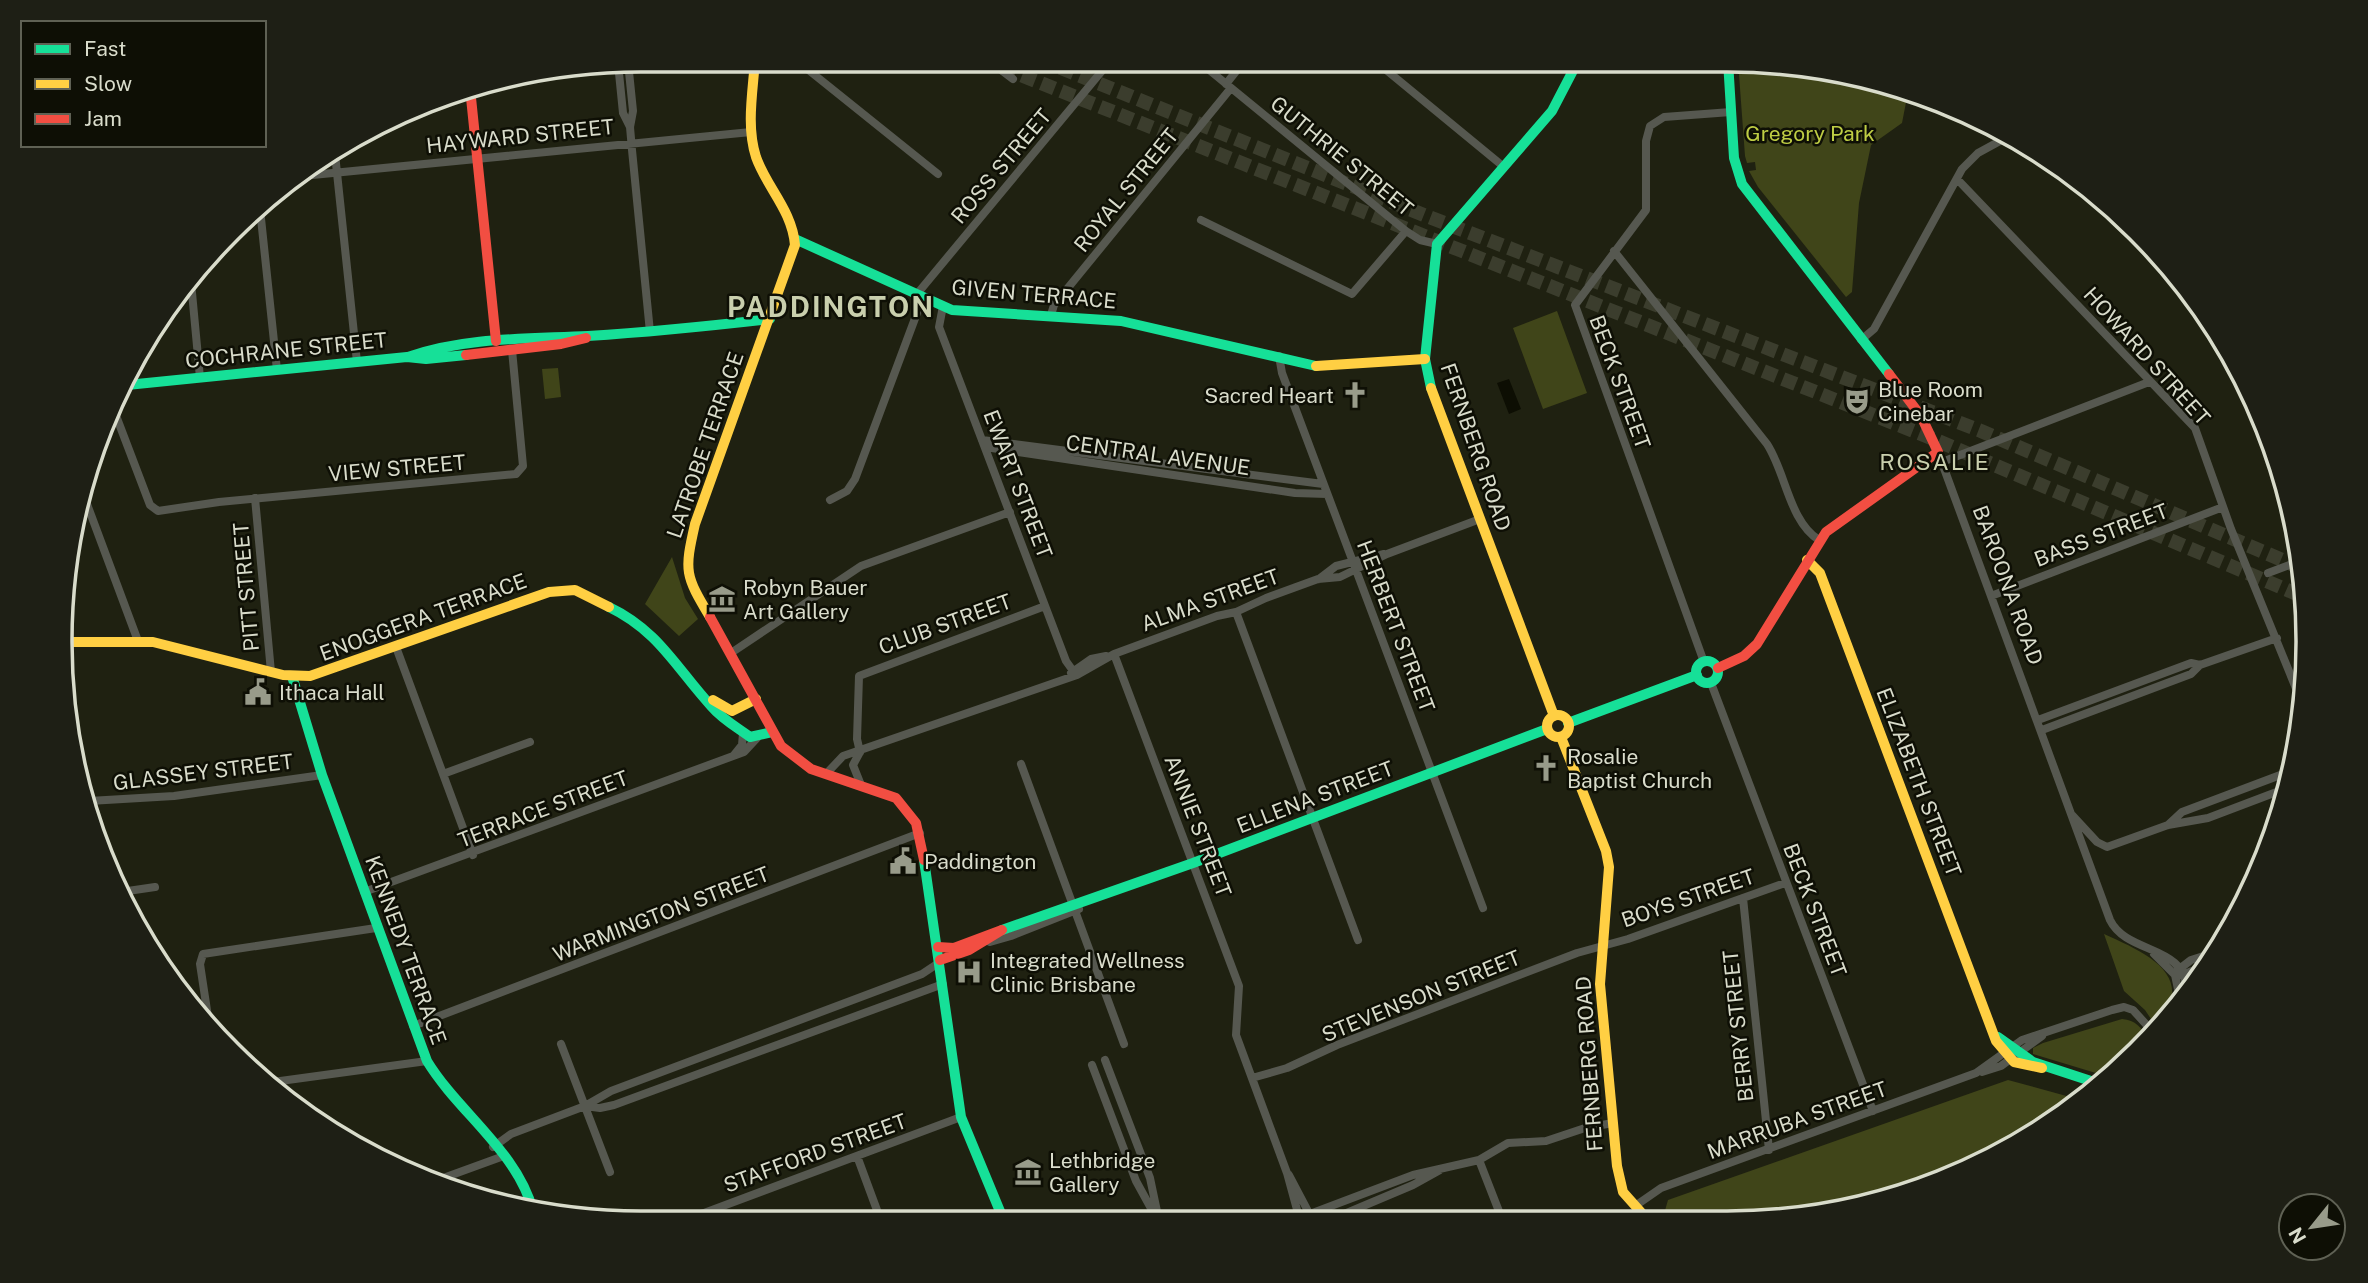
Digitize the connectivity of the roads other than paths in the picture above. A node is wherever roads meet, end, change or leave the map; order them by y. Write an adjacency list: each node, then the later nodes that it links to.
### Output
1 (629, 72): 16 (street)
2 (754, 72): 17 (street)
3 (811, 72): 24 (street)
4 (1004, 72): 12 (street)
5 (1101, 72): 34 (street, ROSS STREET)
6 (1211, 72): 13 (street, GUTHRIE STREET)
7 (1237, 72): 13 (street, ROYAL STREET)
8 (1389, 72): 22 (street)
9 (1572, 72): 22 (street)
10 (1729, 72): 15 (street, BAROONA ROAD)
11 (619, 73): 16 (street)
12 (1013, 79)
13 (1228, 86): 29 (street, GUTHRIE STREET); 36 (street, ROYAL STREET)
14 (471, 98): 20 (street)
15 (1731, 112): 32 (street, BECK STREET); 40 (street, BAROONA ROAD)
16 (630, 127): 18 (street)
17 (751, 132): 18 (street, HAYWARD STREET); 30 (street)
18 (631, 142): 20 (street, HAYWARD STREET); 38 (street)
19 (1999, 142): 26 (street)
20 (478, 158): 23 (street, HAYWARD STREET); 41 (street)
21 (336, 161): 23 (street)
22 (1504, 167): 31 (street)
23 (337, 173): 25 (street, HAYWARD STREET); 46 (street)
24 (938, 174)
25 (315, 175)
26 (1957, 178): 40 (street); 49 (street, HOWARD STREET)
27 (261, 218): 47 (street)
28 (1201, 220): 29 (street)
29 (1406, 231): 31 (street, GUTHRIE STREET)
30 (795, 239): 34 (street, GIVEN TERRACE); 37 (street, LATROBE TERRACE)
31 (1437, 244): 45 (street, FERNBERG ROAD)
32 (1614, 251): 62 (street); 76 (street, BECK STREET)
33 (192, 292): 48 (street)
34 (920, 296): 35 (street, GIVEN TERRACE); 57 (street, ROSS STREET)
35 (943, 306): 36 (street, GIVEN TERRACE); 52 (street, EWART STREET)
36 (1051, 315): 43 (street, GIVEN TERRACE)
37 (770, 319): 38 (street, COCHRANE STREET); 74 (street, LATROBE TERRACE)
38 (650, 332): 39 (street, COCHRANE STREET)
39 (586, 338): 41 (street, COCHRANE STREET); 42 (street, COCHRANE STREET)
40 (1861, 340): 53 (street, BAROONA ROAD)
41 (496, 341): 44 (street, COCHRANE STREET)
42 (512, 349): 44 (street, COCHRANE STREET); 56 (street, VIEW STREET)
43 (1279, 356): 45 (street, GIVEN TERRACE); 54 (street, HERBERT STREET)
44 (407, 357): 46 (street, COCHRANE STREET)
45 (1425, 359): 61 (street, FERNBERG ROAD)
46 (357, 362): 47 (street, COCHRANE STREET)
47 (277, 370): 48 (street, COCHRANE STREET)
48 (200, 378): 50 (street, COCHRANE STREET)
49 (2149, 382): 53 (street); 59 (street, HOWARD STREET)
50 (134, 384)
51 (117, 419): 56 (street, VIEW STREET)
52 (984, 444): 54 (street, CENTRAL AVENUE); 55 (street, CENTRAL AVENUE); 60 (street, EWART STREET)
53 (1940, 457): 62 (street); 67 (street, BAROONA ROAD)
54 (1323, 484): 55 (street, HERBERT STREET)
55 (1327, 494): 65 (street, HERBERT STREET)
56 (255, 498): 80 (street, PITT STREET)
57 (830, 500)
58 (88, 507): 71 (street)
59 (2223, 507): 67 (street, BASS STREET); 70 (street, HOWARD STREET)
60 (1010, 512): 68 (street, EWART STREET); 74 (street)
61 (1480, 519): 65 (street, ALMA STREET); 88 (street, FERNBERG ROAD)
62 (1819, 540): 63 (street)
63 (1807, 560): 78 (street); 142 (street, ELIZABETH STREET)
64 (2291, 565): 66 (street)
65 (1355, 566): 69 (street, ALMA STREET); 101 (street, HERBERT STREET)
66 (2268, 573)
67 (1991, 596): 89 (street, BAROONA ROAD)
68 (1045, 606): 81 (street, EWART STREET); 98 (street, CLUB STREET)
69 (1236, 612): 75 (street, ALMA STREET); 110 (street)
70 (2277, 638): 77 (street); 85 (street, HOWARD STREET)
71 (138, 641): 72 (street, ENOGGERA TERRACE); 80 (street, ENOGGERA TERRACE)
72 (72, 642)
73 (396, 647): 79 (street, ENOGGERA TERRACE); 83 (street, ENOGGERA TERRACE); 102 (street)
74 (731, 653): 86 (street, LATROBE TERRACE)
75 (1114, 654): 81 (street, ALMA STREET); 114 (street, ANNIE STREET)
76 (1704, 662): 78 (street); 82 (street)
77 (2200, 666): 89 (street); 92 (street)
78 (1717, 668): 84 (street)
79 (685, 670): 87 (street, ENOGGERA TERRACE); 93 (street, ENOGGERA TERRACE)
80 (271, 671): 83 (street, ENOGGERA TERRACE)
81 (1075, 673): 98 (street, ALMA STREET)
82 (1697, 675): 84 (street); 90 (street)
83 (292, 676): 104 (street, KENNEDY TERRACE)
84 (1711, 683): 115 (street, BECK STREET)
85 (2295, 683)
86 (756, 699): 87 (street); 94 (street, LATROBE TERRACE)
87 (745, 706): 93 (street)
88 (1554, 716): 90 (street); 91 (street)
89 (2038, 720): 92 (street, BAROONA ROAD)
90 (1568, 723): 95 (street)
91 (1547, 729): 95 (street); 101 (street, ELLENA STREET)
92 (2042, 730): 109 (street, BAROONA ROAD)
93 (742, 732): 96 (street, ENOGGERA TERRACE); 99 (street)
94 (772, 732): 96 (street); 103 (street, LATROBE TERRACE)
95 (1561, 737): 125 (street, FERNBERG ROAD)
96 (757, 738): 99 (street, TERRACE STREET)
97 (530, 743): 102 (street)
98 (860, 752): 103 (street, ALMA STREET); 106 (street)
99 (734, 755): 113 (street, TERRACE STREET)
100 (1021, 764): 120 (street)
101 (1433, 773): 110 (street, ELLENA STREET); 121 (street, HERBERT STREET)
102 (443, 774): 113 (street)
103 (825, 774): 106 (street, LATROBE TERRACE)
104 (322, 775): 108 (street, GLASSEY STREET); 118 (street, KENNEDY TERRACE)
105 (2280, 775): 111 (street)
106 (861, 785): 112 (street, LATROBE TERRACE)
107 (2276, 792): 111 (street)
108 (95, 801)
109 (2070, 813): 111 (street); 131 (street, BAROONA ROAD)
110 (1313, 818): 114 (street, ELLENA STREET); 124 (street)
111 (2168, 825)
112 (920, 833): 126 (street, LATROBE TERRACE); 138 (street, WARMINGTON STREET)
113 (472, 855): 118 (street, TERRACE STREET)
114 (1193, 863): 120 (street, ELLENA STREET); 148 (street, ANNIE STREET)
115 (1785, 883): 119 (street, BOYS STREET); 152 (street, BECK STREET)
116 (155, 887): 117 (street)
117 (130, 891)
118 (364, 892): 122 (street, KENNEDY TERRACE)
119 (1742, 898): 125 (street, BOYS STREET); 156 (street, BERRY STREET)
120 (1074, 907): 123 (street, ELLENA STREET); 127 (street, ELLENA STREET); 141 (street)
121 (1483, 908)
122 (376, 928): 135 (street); 138 (street, KENNEDY TERRACE)
123 (1002, 930): 126 (street, ELLENA STREET); 127 (street, ELLENA STREET)
124 (1358, 940)
125 (1602, 946): 148 (street, STEVENSON STREET); 154 (street, FERNBERG ROAD)
126 (939, 947): 129 (street, LATROBE TERRACE)
127 (972, 949): 129 (street, ELLENA STREET)
128 (2201, 957): 131 (street)
129 (940, 961): 133 (street, LATROBE TERRACE); 136 (street)
130 (2192, 969): 131 (street)
131 (2180, 972): 132 (street); 134 (street)
132 (2183, 982)
133 (943, 984): 139 (street); 153 (street, LATROBE TERRACE)
134 (2179, 987)
135 (208, 1011)
136 (820, 1012): 139 (street); 145 (street)
137 (2148, 1025): 142 (street, MARRUBA STREET)
138 (413, 1026): 144 (street, KENNEDY TERRACE)
139 (825, 1026): 147 (street)
140 (561, 1044): 151 (street)
141 (1124, 1044)
142 (2010, 1054): 150 (street); 152 (street, MARRUBA STREET)
143 (1105, 1060): 170 (street)
144 (427, 1061): 149 (street); 155 (street, KENNEDY TERRACE)
145 (690, 1062): 147 (street); 151 (street)
146 (1091, 1065): 169 (street)
147 (695, 1075): 151 (street)
148 (1252, 1078): 162 (street, ANNIE STREET)
149 (279, 1081)
150 (2089, 1081)
151 (585, 1106): 155 (street); 161 (street)
152 (1873, 1111): 156 (street, MARRUBA STREET)
153 (961, 1117): 157 (street, STAFFORD STREET); 168 (street, LATROBE TERRACE)
154 (1613, 1124): 159 (street); 165 (street, FERNBERG ROAD)
155 (493, 1147): 158 (street, KENNEDY TERRACE)
156 (1769, 1150): 165 (street, MARRUBA STREET)
157 (857, 1156): 166 (street, STAFFORD STREET); 167 (street)
158 (501, 1157): 163 (street); 164 (street, KENNEDY TERRACE)
159 (1479, 1160): 160 (street); 175 (street)
160 (1448, 1166): 173 (street); 174 (street)
161 (610, 1172)
162 (1287, 1173): 171 (street); 172 (street)
163 (447, 1177)
164 (531, 1200)
165 (1635, 1206): 176 (street, FERNBERG ROAD)
166 (710, 1211)
167 (877, 1211)
168 (1000, 1211)
169 (1153, 1211)
170 (1157, 1211)
171 (1294, 1211)
172 (1308, 1211)
173 (1314, 1211)
174 (1351, 1211)
175 (1499, 1211)
176 (1640, 1211)

